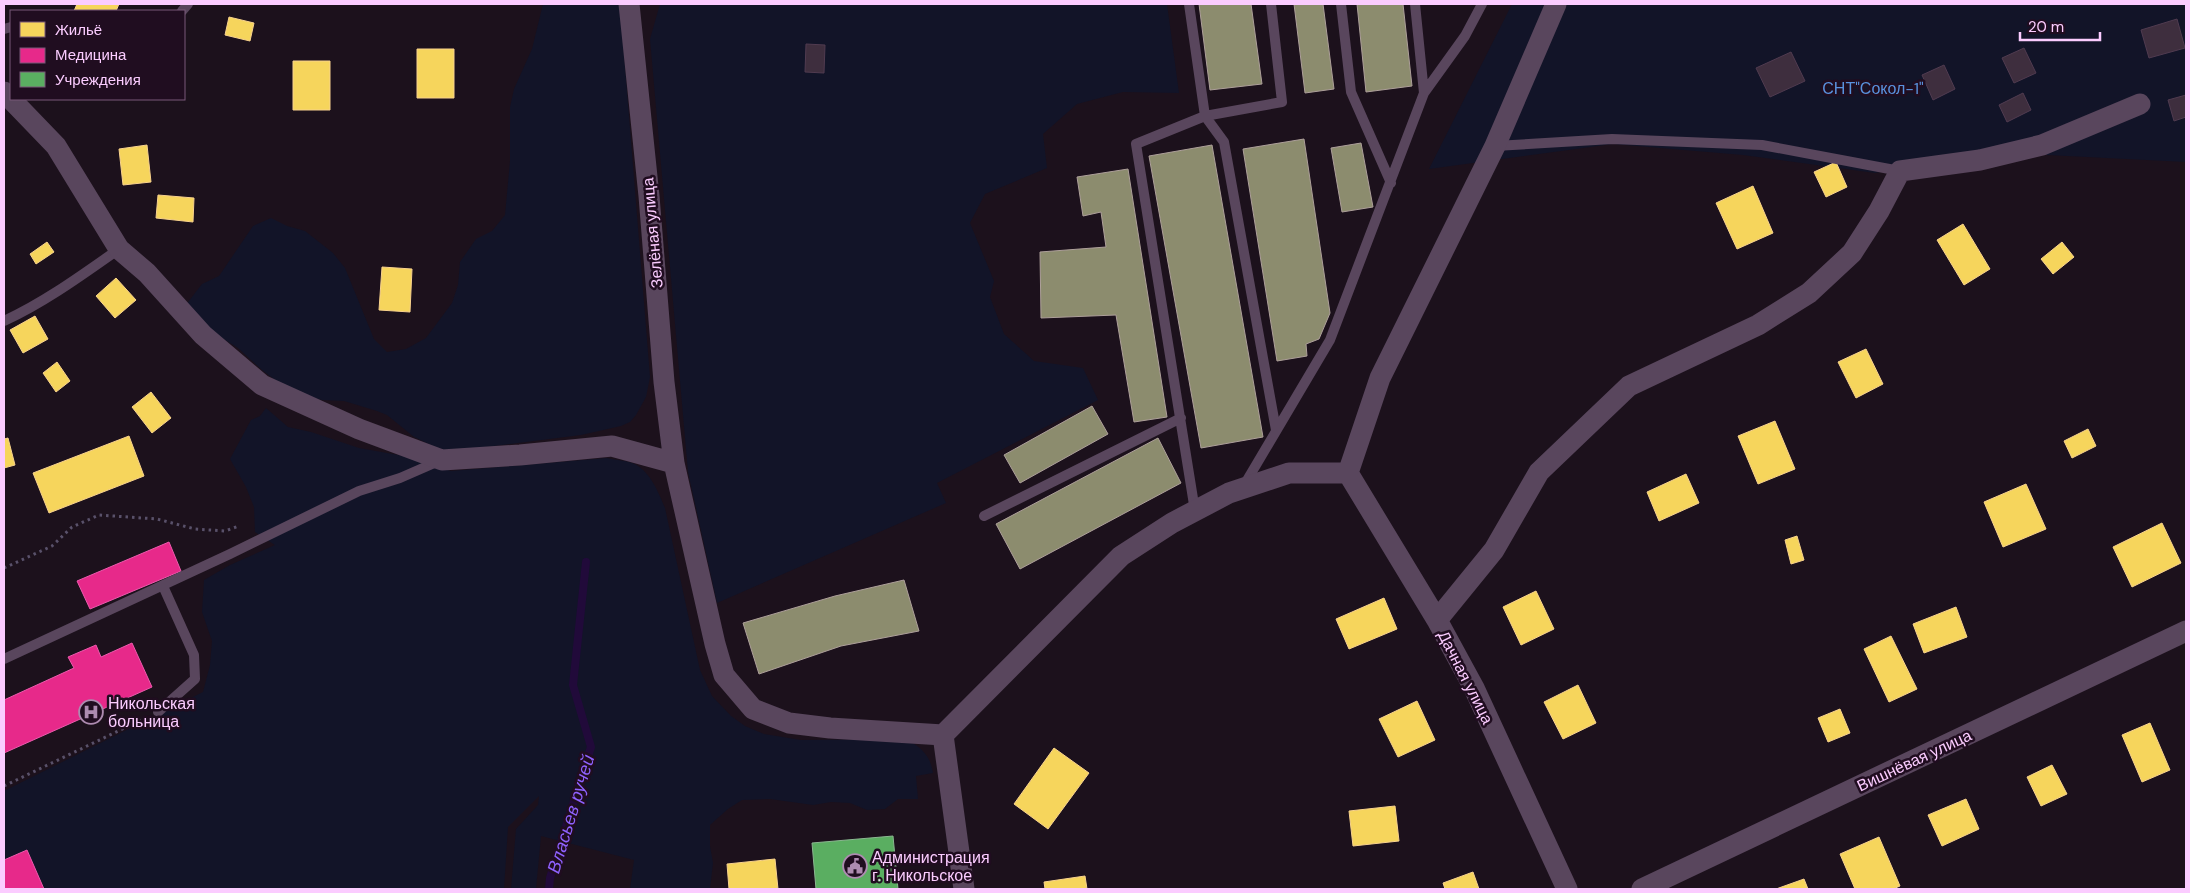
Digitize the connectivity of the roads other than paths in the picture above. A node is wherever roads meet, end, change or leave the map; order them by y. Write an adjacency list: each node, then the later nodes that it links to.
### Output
1 (629, 4): 20 (street, Зелёная улица)
2 (1189, 4): 11 (lane)
3 (1271, 4): 11 (lane)
4 (1341, 4): 14 (lane)
5 (1415, 4): 8 (lane)
6 (1482, 4): 8 (lane)
7 (1556, 4): 12 (street)
8 (1424, 93): 14 (lane)
9 (12, 100): 15 (street)
10 (2140, 104): 13 (street)
11 (1205, 116): 17 (lane); 18 (lane)
12 (1495, 146): 13 (lane); 21 (street)
13 (1900, 171): 26 (street)
14 (1391, 183): 18 (lane)
15 (119, 249): 16 (lane); 19 (street)
16 (4, 321)
17 (1181, 418): 23 (lane); 24 (lane)
18 (1276, 430): 22 (lane)
19 (442, 460): 20 (street); 25 (lane)
20 (674, 463): 30 (street, Зелёная улица)
21 (1348, 473): 22 (street); 26 (street, Дачная улица)
22 (1241, 489): 23 (street)
23 (1195, 511): 30 (street)
24 (984, 516)
25 (163, 586): 28 (lane); 29 (lane)
26 (1437, 620): 32 (street, Дачная улица)
27 (2186, 631): 33 (street, Вишнёвая улица)
28 (4, 659)
29 (158, 712)
30 (942, 735): 31 (street)
31 (964, 889)
32 (1567, 889)
33 (1642, 889)

